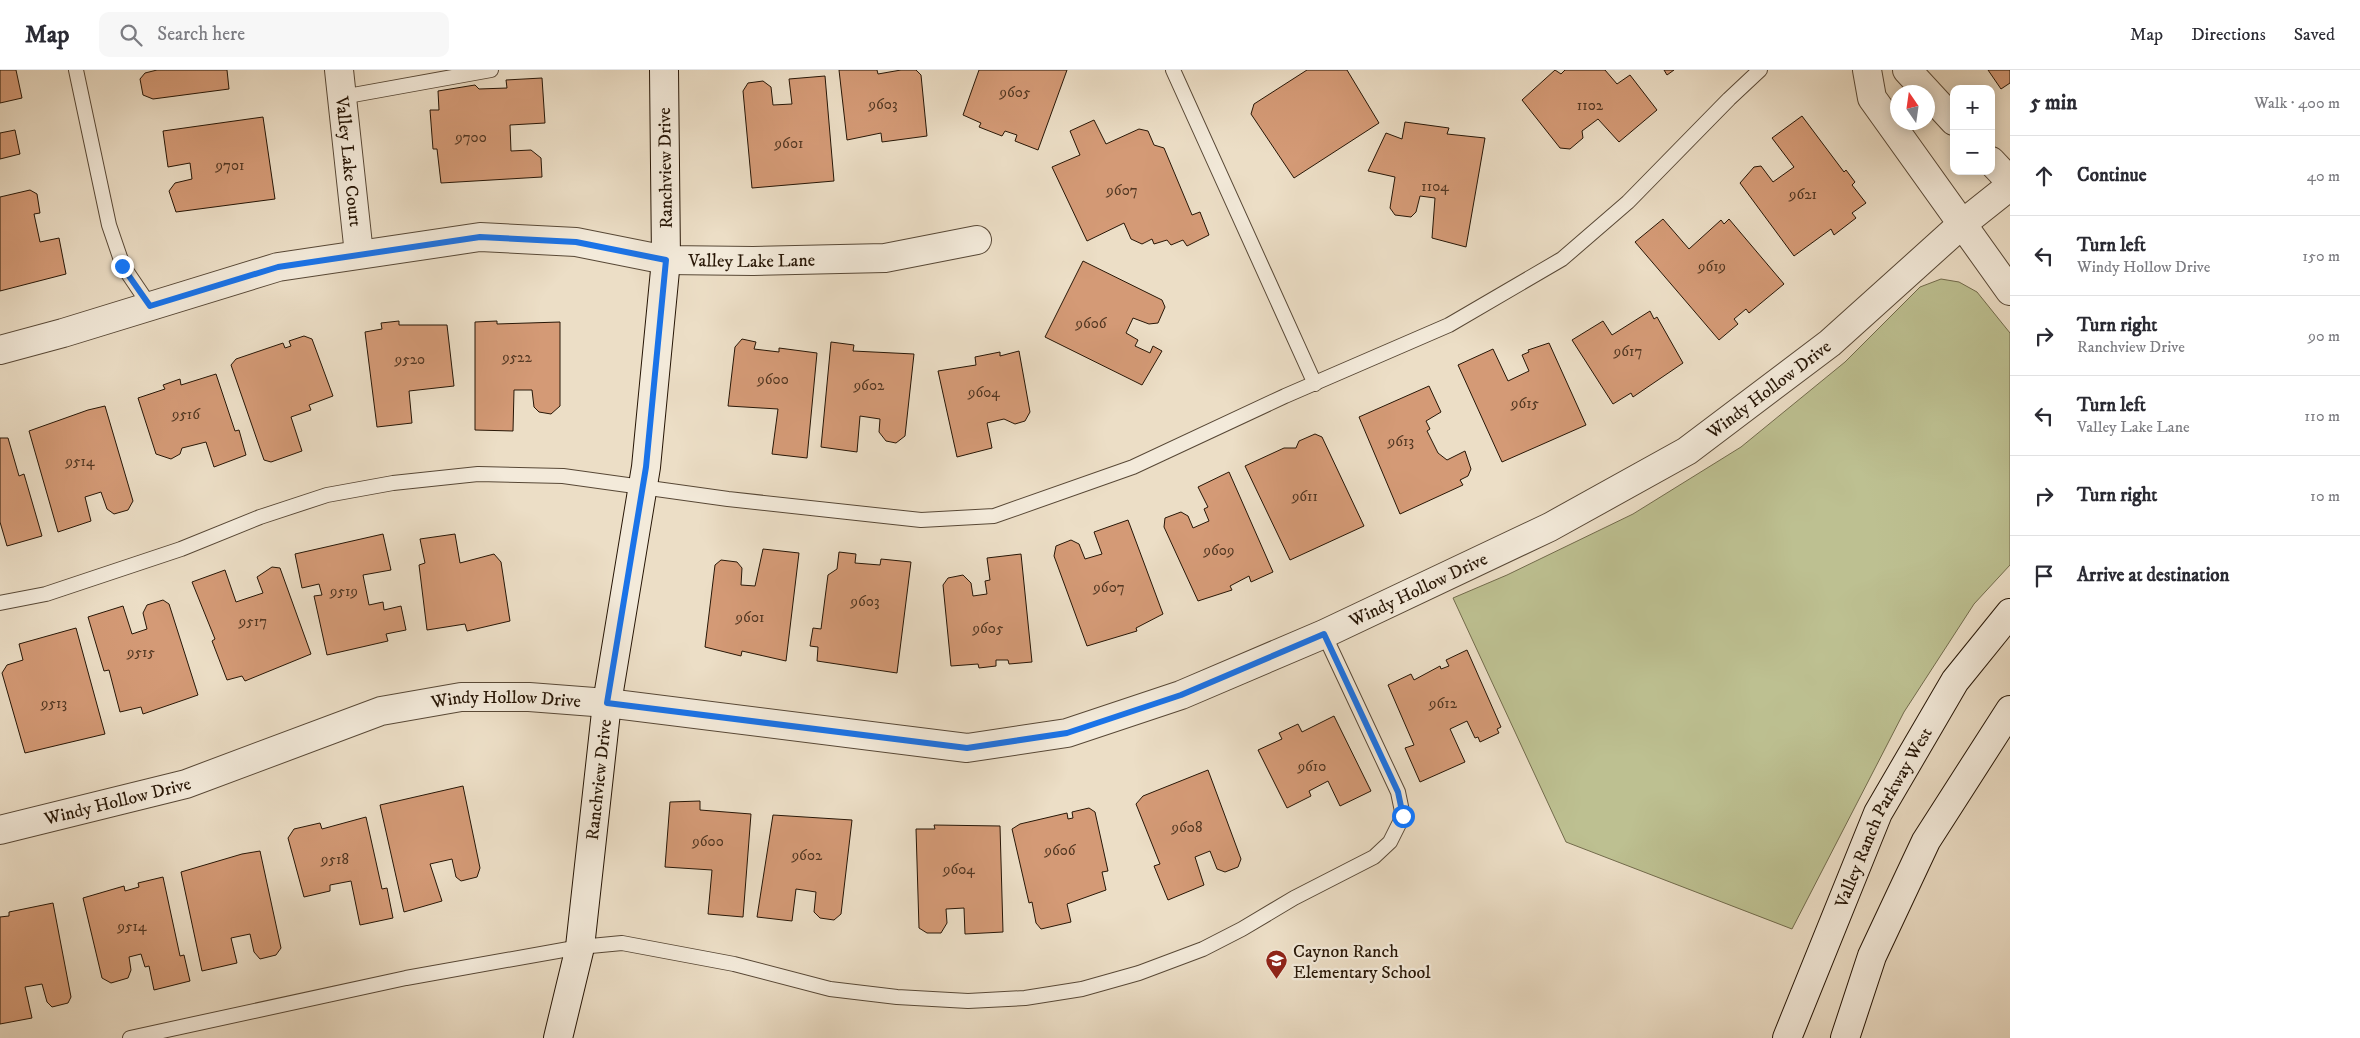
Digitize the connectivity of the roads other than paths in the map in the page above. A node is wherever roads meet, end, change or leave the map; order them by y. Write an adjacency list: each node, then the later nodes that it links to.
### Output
1 (76, 70): 19 (lane)
2 (339, 70): 9 (street, Valley Lake Court)
3 (491, 70): 9 (lane)
4 (664, 70): 17 (street, Ranchview Drive)
5 (1173, 70): 21 (lane)
6 (1760, 70): 21 (lane)
7 (1867, 70): 14 (street)
8 (1907, 70): 10 (street)
9 (342, 97): 16 (street, Valley Lake Court)
10 (1950, 116)
11 (1995, 165): 12 (street)
12 (2010, 181)
13 (2010, 186): 14 (street, Windy Hollow Drive)
14 (1961, 224): 18 (street); 25 (street, Windy Hollow Drive)
15 (977, 240): 17 (street, Valley Lake Lane)
16 (359, 254): 17 (street, Valley Lake Lane); 19 (street, Valley Lake Lane)
17 (666, 260): 22 (street, Ranchview Drive)
18 (2010, 291)
19 (150, 306): 20 (street, Valley Lake Lane)
20 (0, 350)
21 (1315, 384): 22 (lane)
22 (643, 488): 23 (lane); 26 (street, Ranchview Drive)
23 (0, 603)
24 (2010, 613): 32 (street, Valley Ranch Parkway West)
25 (1324, 634): 26 (street, Windy Hollow Drive); 29 (lane)
26 (607, 703): 28 (street, Windy Hollow Drive); 29 (street, Ranchview Drive)
27 (2010, 710): 33 (street)
28 (0, 830)
29 (580, 947): 30 (lane); 31 (street, Ranchview Drive)
30 (130, 1038)
31 (558, 1038)
32 (1787, 1038)
33 (1845, 1038)

